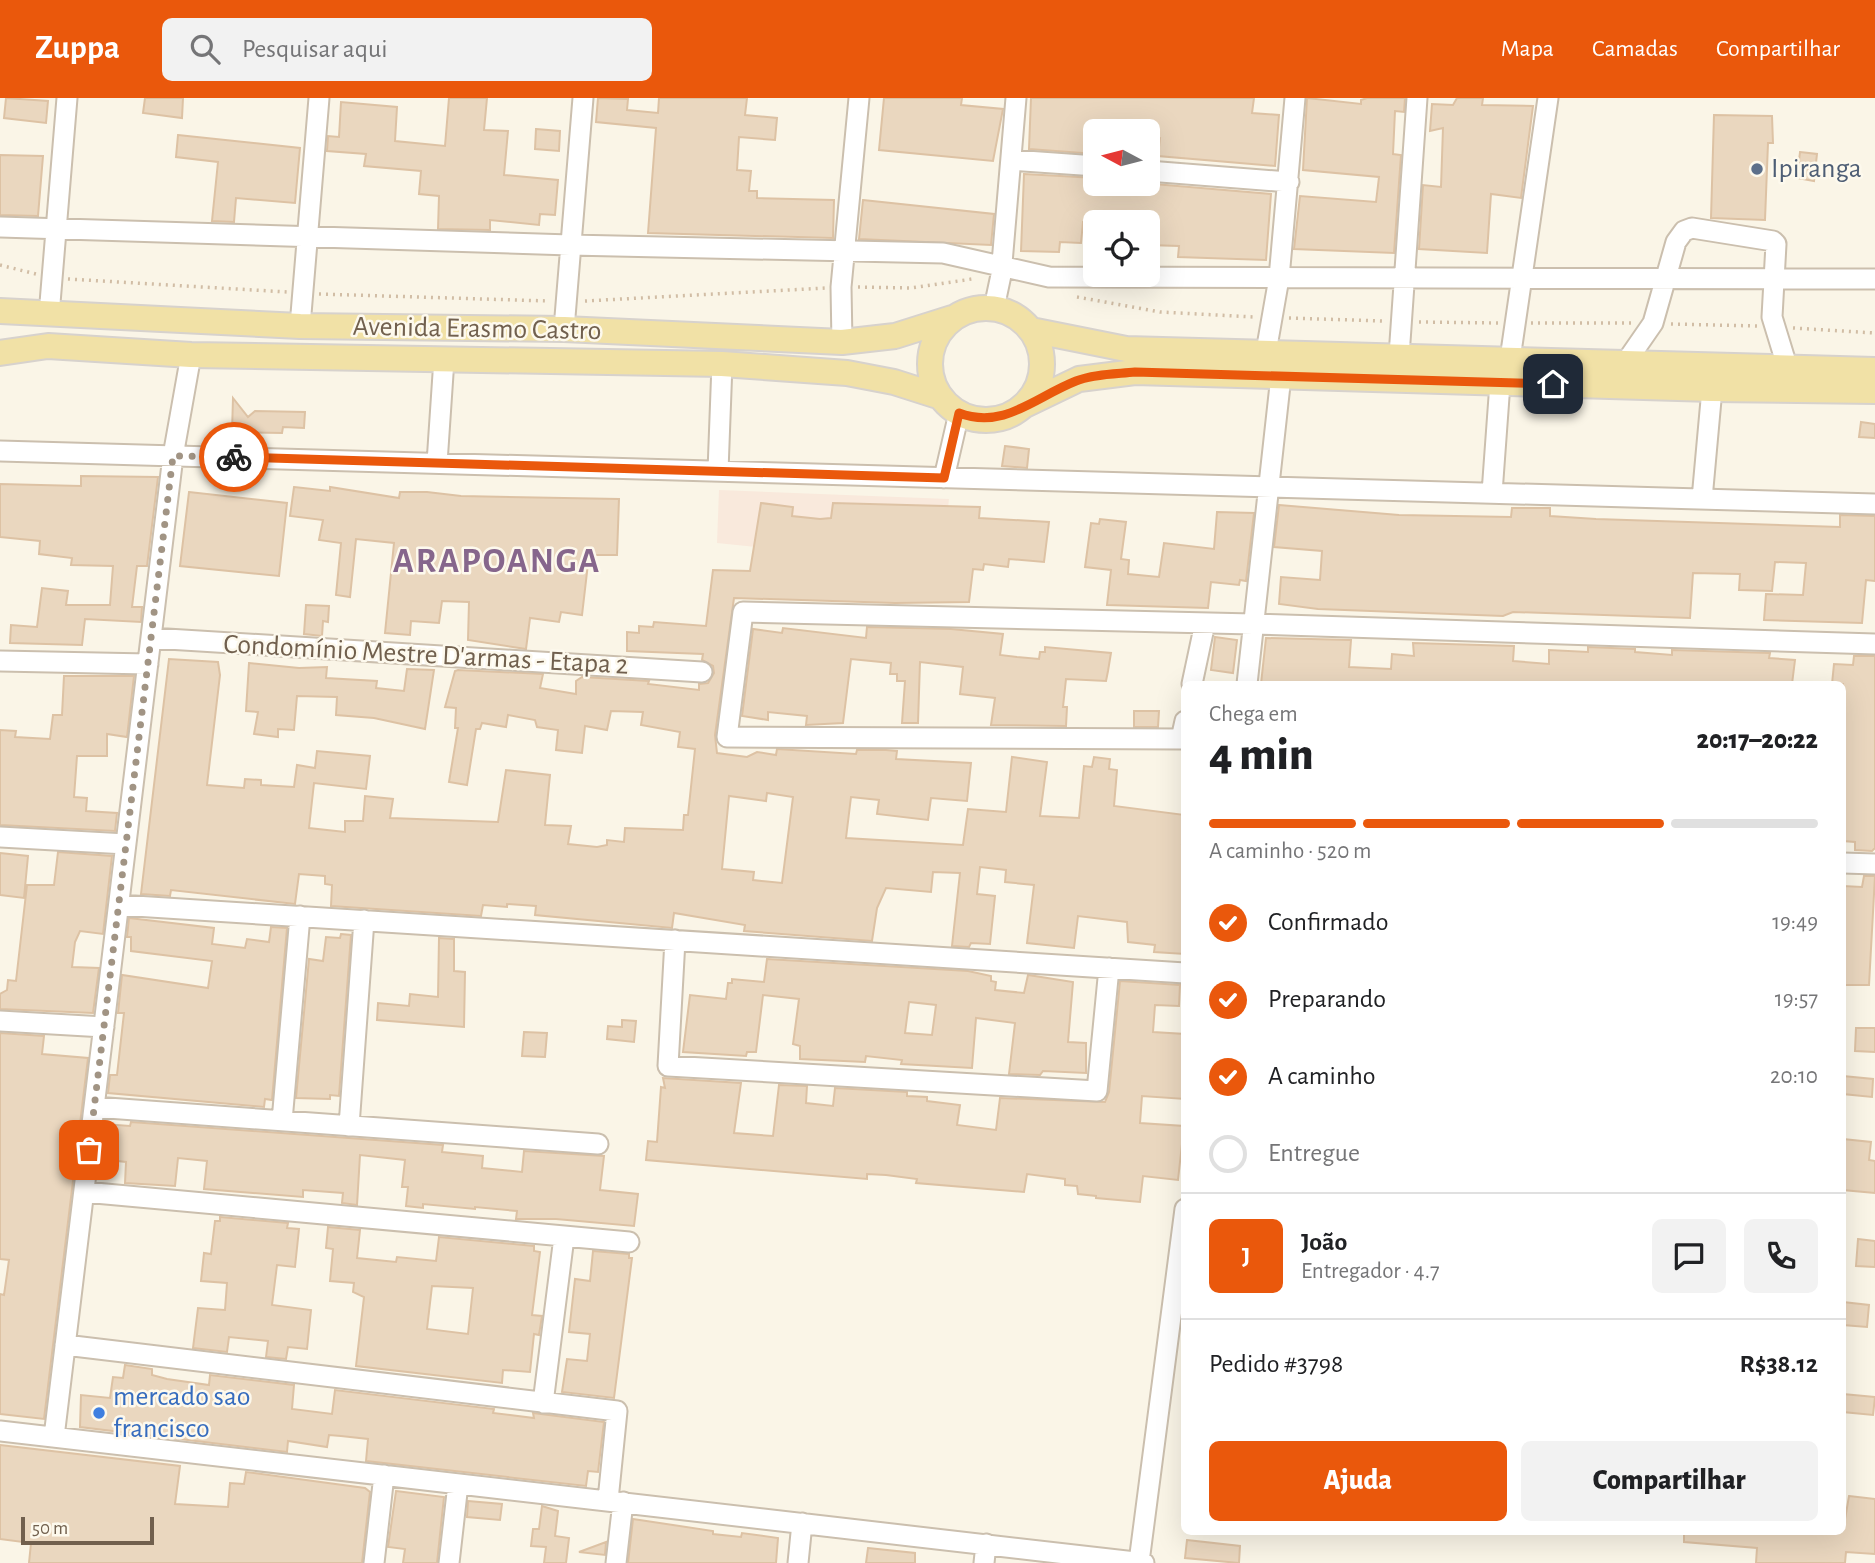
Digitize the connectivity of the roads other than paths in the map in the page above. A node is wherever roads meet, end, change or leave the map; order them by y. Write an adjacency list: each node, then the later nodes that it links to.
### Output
1 (67, 98): 14 (street)
2 (319, 98): 15 (street)
3 (583, 98): 16 (street)
4 (859, 98): 17 (street)
5 (1016, 98): 9 (street)
6 (1295, 98): 12 (street)
7 (1417, 98): 20 (street)
8 (1548, 98): 21 (street)
9 (1011, 160): 10 (street); 18 (street)
10 (1083, 165)
11 (1160, 172): 12 (street)
12 (1289, 182): 19 (street)
13 (0, 227): 14 (street)
14 (57, 229): 15 (street); 27 (street)
15 (307, 237): 16 (street); 29 (street)
16 (570, 246): 17 (street); 30 (street)
17 (844, 253): 18 (street); 32 (street)
18 (1002, 266): 19 (street); 25 (street)
19 (1279, 278): 20 (street); 33 (street)
20 (1403, 278): 21 (street); 36 (street)
21 (1522, 278): 22 (street); 38 (street)
22 (1666, 278): 23 (street); 23 (street); 39 (street)
23 (1776, 279): 24 (street); 41 (street)
24 (1875, 279)
25 (994, 308): 28 (main road); 31 (main road)
26 (0, 311): 27 (main road, Avenida Erasmo Castro)
27 (49, 314): 29 (main road, Avenida Erasmo Castro)
28 (952, 318): 32 (main road, Avenida Erasmo Castro); 47 (main road)
29 (300, 326): 30 (main road, Avenida Erasmo Castro)
30 (564, 329): 32 (main road, Avenida Erasmo Castro)
31 (1031, 330): 33 (main road); 48 (main road)
32 (842, 342)
33 (1266, 352): 36 (main road)
34 (0, 353): 35 (main road, Avenida Erasmo Castro)
35 (191, 355): 37 (main road, Avenida Erasmo Castro); 50 (street)
36 (1399, 356): 38 (main road)
37 (444, 359): 40 (main road, Avenida Erasmo Castro); 51 (street)
38 (1510, 359): 39 (main road)
39 (1626, 362): 41 (main road)
40 (722, 364): 47 (main road, Avenida Erasmo Castro); 52 (street)
41 (1787, 366): 42 (main road)
42 (1875, 370)
43 (1281, 376): 44 (main road); 48 (main road); 54 (street)
44 (1500, 383): 45 (main road); 55 (street)
45 (1712, 389): 46 (main road); 56 (street)
46 (1875, 391)
47 (950, 405): 48 (main road); 53 (street)
48 (1023, 406)
49 (0, 451): 50 (street)
50 (173, 456): 51 (street); 60 (street)
51 (437, 463): 52 (street)
52 (718, 471): 53 (street)
53 (944, 478): 54 (street)
54 (1268, 487): 55 (street); 59 (street)
55 (1492, 493): 56 (street)
56 (1702, 499): 57 (street)
57 (1875, 504)
58 (1205, 623): 59 (street); 65 (street); 67 (street)
59 (1253, 624): 61 (street); 66 (street)
60 (151, 638): 63 (street); 64 (street, Condomínio Mestre D'armas - Etapa 2)
61 (1875, 644)
62 (0, 661): 63 (street)
63 (148, 664): 69 (street)
64 (702, 671)
65 (1193, 681)
66 (1247, 681)
67 (1181, 730)
68 (0, 837): 69 (street)
69 (126, 844): 72 (street)
70 (1846, 863): 71 (street)
71 (1875, 864)
72 (118, 905): 73 (street); 79 (street)
73 (300, 916): 74 (street); 81 (street)
74 (364, 920): 75 (street); 82 (street)
75 (676, 940): 76 (street); 76 (street)
76 (1109, 968): 77 (street)
77 (1181, 973)
78 (0, 1021): 79 (street)
79 (104, 1027): 80 (street)
80 (94, 1107): 81 (street); 84 (street)
81 (282, 1121): 82 (street)
82 (349, 1126): 83 (street)
83 (598, 1144)
84 (84, 1192): 85 (street); 88 (street)
85 (564, 1237): 87 (street); 89 (street)
86 (1181, 1240): 97 (street)
87 (629, 1242)
88 (65, 1345): 89 (street); 91 (street)
89 (543, 1403): 94 (street)
90 (0, 1431): 91 (street)
91 (54, 1437): 92 (street)
92 (384, 1475): 93 (street); 98 (street)
93 (458, 1483): 94 (street); 99 (street)
94 (615, 1501): 95 (street); 100 (street)
95 (802, 1523): 96 (street); 101 (street)
96 (985, 1553): 97 (street)
97 (1139, 1562): 102 (street)
98 (374, 1563)
99 (449, 1563)
100 (616, 1563)
101 (798, 1563)
102 (1144, 1563)

